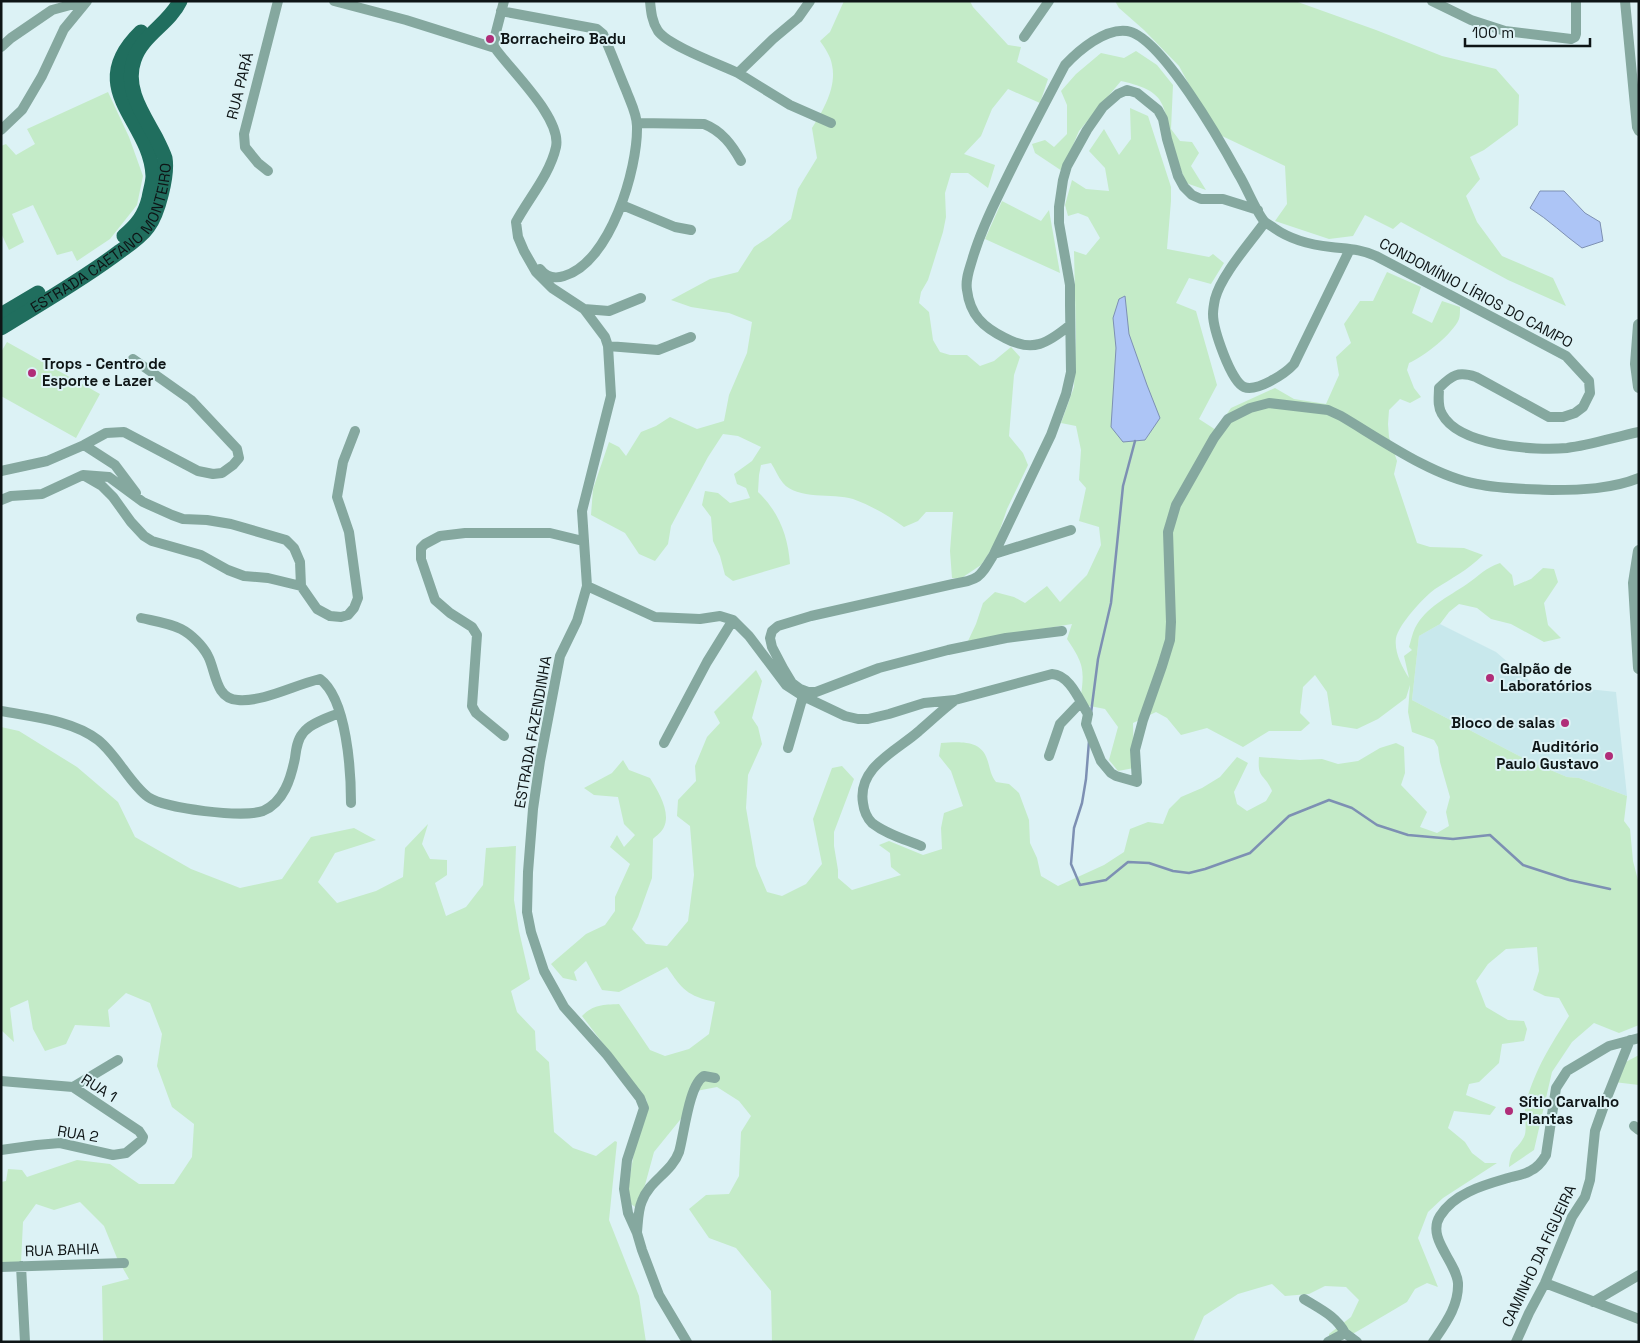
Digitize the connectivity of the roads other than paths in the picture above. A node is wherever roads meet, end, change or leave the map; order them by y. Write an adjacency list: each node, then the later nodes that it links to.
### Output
1 (86, 1): 14 (street); 19 (street)
2 (175, 1): 31 (main road, ESTRADA CAETANO MONTEIRO)
3 (180, 1): 34 (main road, ESTRADA CAETANO MONTEIRO)
4 (278, 1): 22 (street, RUA PARÁ)
5 (334, 1): 15 (street)
6 (650, 1): 16 (street)
7 (810, 1): 16 (street)
8 (1049, 1): 13 (street)
9 (1432, 1): 10 (street)
10 (1576, 1)
11 (1625, 1): 20 (street)
12 (502, 6): 15 (street); 17 (street)
13 (1024, 37)
14 (1, 47)
15 (495, 48): 27 (street)
16 (738, 73): 18 (street)
17 (638, 123): 21 (street); 23 (street)
18 (831, 123)
19 (1, 130)
20 (1639, 131)
21 (741, 162)
22 (268, 171)
23 (622, 205): 26 (street); 27 (street)
24 (1258, 210): 25 (street, CONDOMÍNIO LÍRIOS DO CAMPO); 32 (street); 32 (street, CONDOMÍNIO LÍRIOS DO CAMPO)
25 (1265, 222): 28 (street, CONDOMÍNIO LÍRIOS DO CAMPO); 28 (street)
26 (691, 230)
27 (518, 237): 30 (street, ESTRADA FAZENDINHA)
28 (1350, 248): 40 (street, CONDOMÍNIO LÍRIOS DO CAMPO)
29 (641, 298): 30 (street)
30 (584, 309): 36 (street, ESTRADA FAZENDINHA)
31 (1, 315)
32 (1070, 325): 50 (street)
33 (1639, 325): 38 (street)
34 (1, 328)
35 (691, 337): 36 (street)
36 (608, 346): 48 (street, ESTRADA FAZENDINHA)
37 (133, 359): 41 (street)
38 (1639, 387)
39 (355, 431): 51 (street)
40 (1639, 432)
41 (84, 445): 42 (street); 46 (street)
42 (1, 471)
43 (84, 475): 45 (street); 46 (street); 51 (street)
44 (1639, 478): 60 (street)
45 (1, 500)
46 (142, 502): 51 (street)
47 (1071, 530): 50 (street)
48 (583, 540): 52 (street, ESTRADA FAZENDINHA); 63 (street)
49 (1639, 551): 53 (street)
50 (994, 554): 56 (street)
51 (301, 586)
52 (587, 586): 55 (street); 76 (street, ESTRADA FAZENDINHA)
53 (1637, 609): 57 (street)
54 (141, 618): 62 (street)
55 (733, 620): 58 (street); 64 (street)
56 (1062, 631)
57 (1639, 668)
58 (804, 696): 59 (street); 65 (street)
59 (955, 700): 60 (street); 68 (street)
60 (1081, 702): 66 (street)
61 (1, 711): 62 (street)
62 (339, 713): 67 (street)
63 (504, 736)
64 (664, 743)
65 (788, 748)
66 (1049, 756)
67 (351, 803)
68 (921, 846)
69 (1635, 1039): 81 (street, CAMINHO DA FIGUEIRA); 90 (street)
70 (118, 1060): 73 (street)
71 (715, 1078): 76 (street)
72 (1, 1081): 73 (street, RUA 1)
73 (72, 1087): 74 (street, RUA 1)
74 (143, 1137): 75 (street, RUA 2)
75 (1, 1150)
76 (637, 1232): 87 (street, ESTRADA FAZENDINHA)
77 (124, 1263): 78 (street, RUA BAHIA)
78 (21, 1266): 79 (street, RUA BAHIA); 86 (street)
79 (1, 1267)
80 (1639, 1275): 83 (street)
81 (1545, 1283): 83 (street); 91 (street, CAMINHO DA FIGUEIRA)
82 (1304, 1299): 85 (street)
83 (1593, 1302): 84 (street)
84 (1639, 1318)
85 (1345, 1333): 88 (street); 89 (street)
86 (25, 1342)
87 (688, 1342)
88 (1328, 1342)
89 (1356, 1342)
90 (1433, 1342)
91 (1516, 1342)

